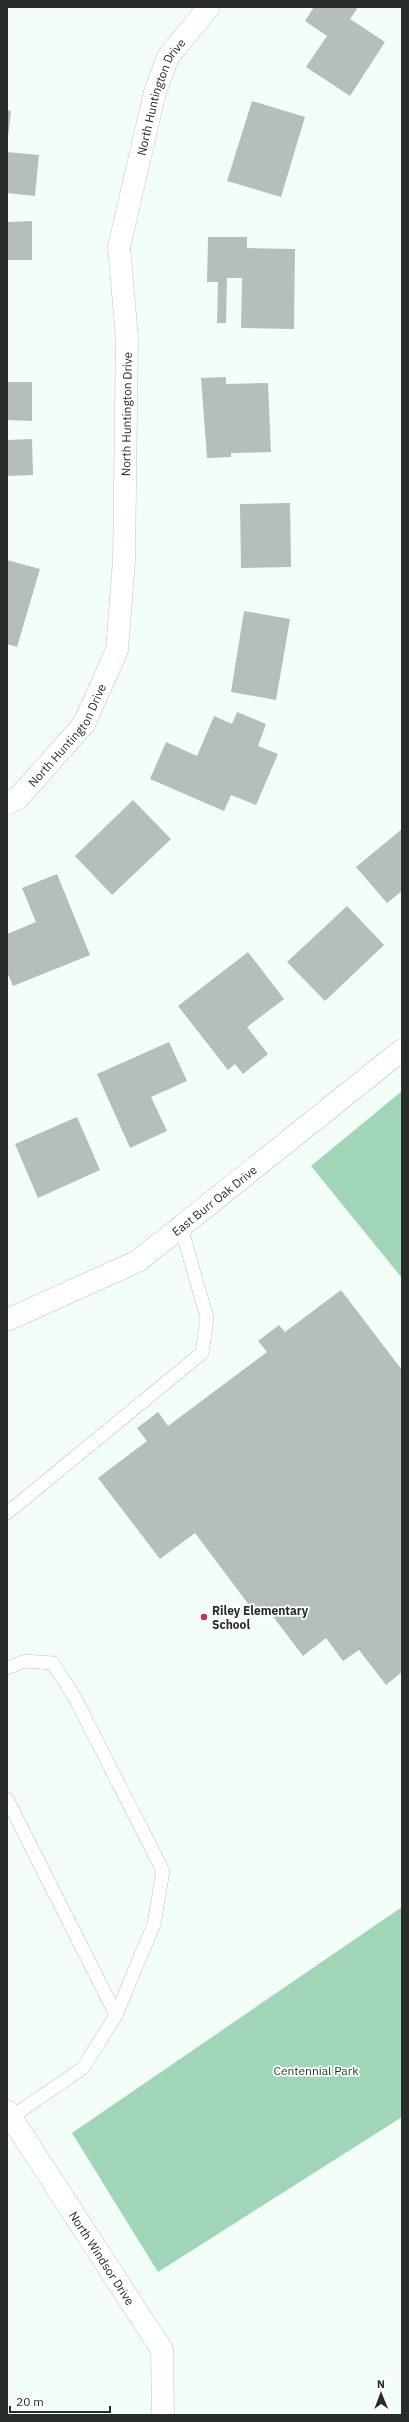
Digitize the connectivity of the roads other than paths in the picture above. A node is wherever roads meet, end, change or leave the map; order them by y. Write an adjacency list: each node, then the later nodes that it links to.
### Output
1 (209, 7): 2 (street, North Huntington Drive)
2 (7, 804)
3 (402, 1050): 4 (street, East Burr Oak Drive)
4 (181, 1227): 5 (street, East Burr Oak Drive); 6 (lane)
5 (7, 1320)
6 (7, 1513)
7 (7, 1668): 9 (lane)
8 (7, 1799): 9 (lane)
9 (116, 2015): 10 (lane)
10 (8, 2116): 11 (street, North Windsor Drive)
11 (163, 2415)

